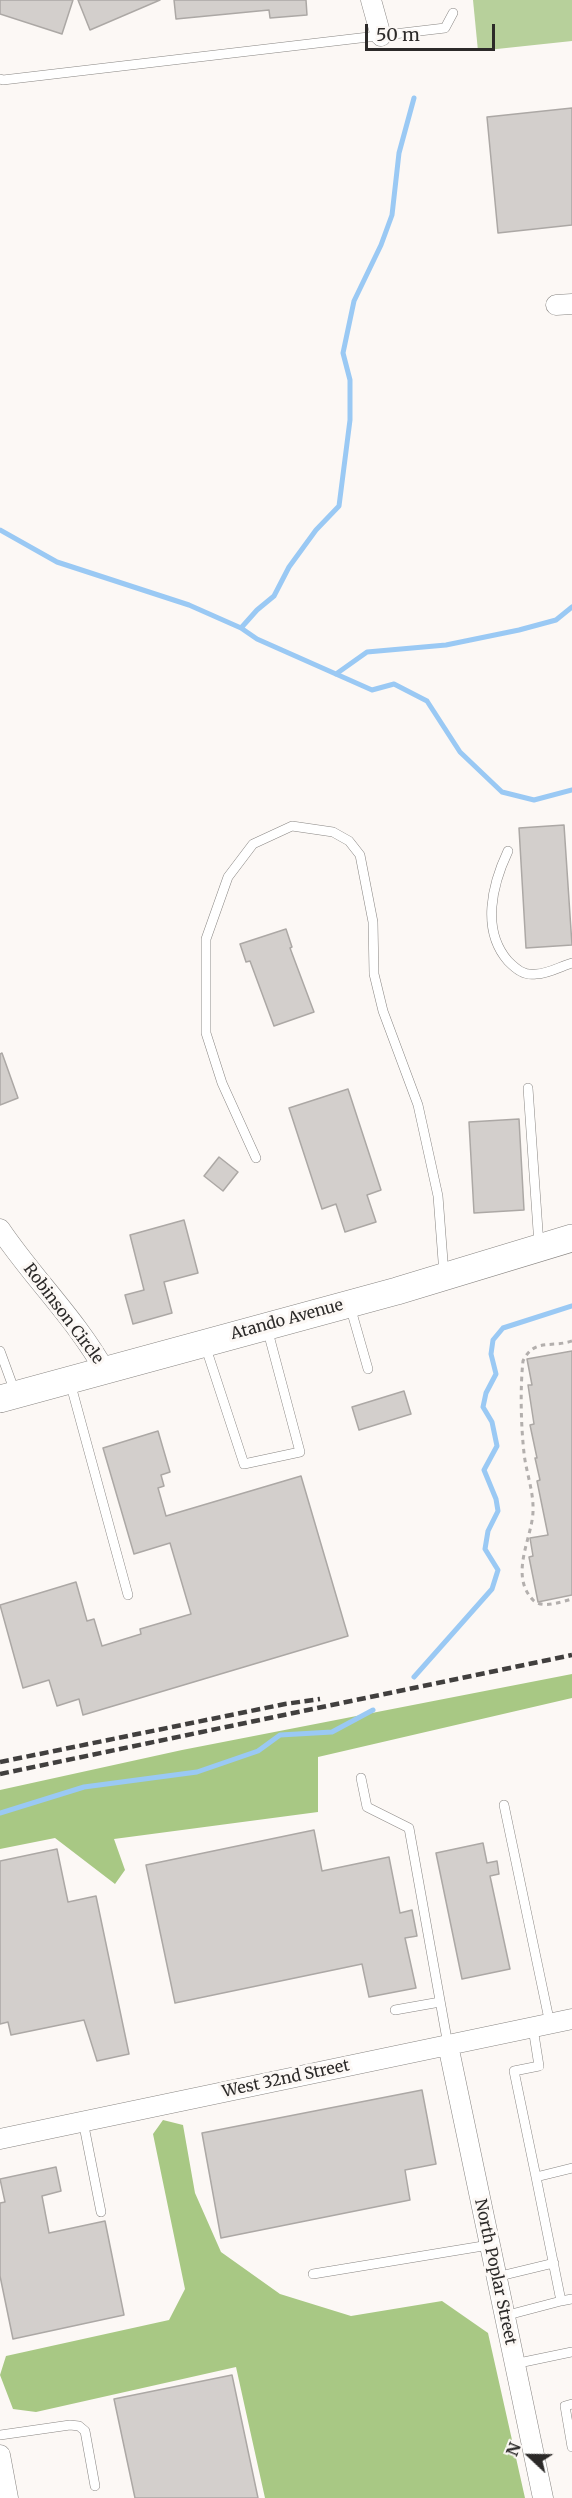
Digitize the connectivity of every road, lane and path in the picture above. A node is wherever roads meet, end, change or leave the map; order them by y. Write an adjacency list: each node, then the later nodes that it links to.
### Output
1 (370, 0): 3 (street)
2 (453, 13): 3 (lane)
3 (381, 36): 4 (lane)
4 (0, 79)
5 (508, 851): 6 (lane)
6 (572, 963)
7 (528, 1088): 11 (lane)
8 (256, 1158): 12 (lane)
9 (0, 1229): 19 (street, Robinson Circle)
10 (572, 1238): 11 (main road, Atando Avenue)
11 (539, 1247): 12 (main road, Atando Avenue)
12 (444, 1277): 13 (main road, Atando Avenue)
13 (350, 1304): 14 (main road, Atando Avenue); 18 (lane)
14 (266, 1326): 16 (main road, Atando Avenue); 16 (lane)
15 (572, 1341): 23 (path)
16 (204, 1343): 19 (main road, Atando Avenue)
17 (0, 1351): 21 (lane)
18 (368, 1369)
19 (105, 1371): 20 (main road, Atando Avenue)
20 (70, 1380): 21 (main road, Atando Avenue); 22 (lane)
21 (8, 1397)
22 (129, 1595)
23 (572, 1599)
24 (361, 1778): 26 (lane)
25 (504, 1805): 29 (lane)
26 (440, 2002): 27 (lane); 30 (lane)
27 (395, 2010)
28 (572, 2019): 29 (street, West 32nd Street)
29 (542, 2026): 30 (street, West 32nd Street); 34 (lane)
30 (448, 2045): 31 (street, West 32nd Street); 36 (street, North Poplar Street)
31 (82, 2121): 32 (street, West 32nd Street); 35 (lane)
32 (0, 2139)
33 (572, 2168): 34 (lane)
34 (536, 2176): 37 (lane)
35 (101, 2212)
36 (489, 2246): 38 (lane); 39 (street, North Poplar Street)
37 (554, 2263): 39 (lane); 41 (lane)
38 (313, 2274)
39 (496, 2277): 42 (street, North Poplar Street)
40 (572, 2298): 41 (lane)
41 (561, 2301): 42 (lane)
42 (504, 2316): 44 (street, North Poplar Street)
43 (572, 2352): 44 (lane)
44 (514, 2364): 51 (street, North Poplar Street)
45 (572, 2404): 47 (lane)
46 (0, 2435): 49 (lane)
47 (572, 2447)
48 (0, 2455): 50 (street)
49 (95, 2486)
50 (8, 2498)
51 (543, 2498)

